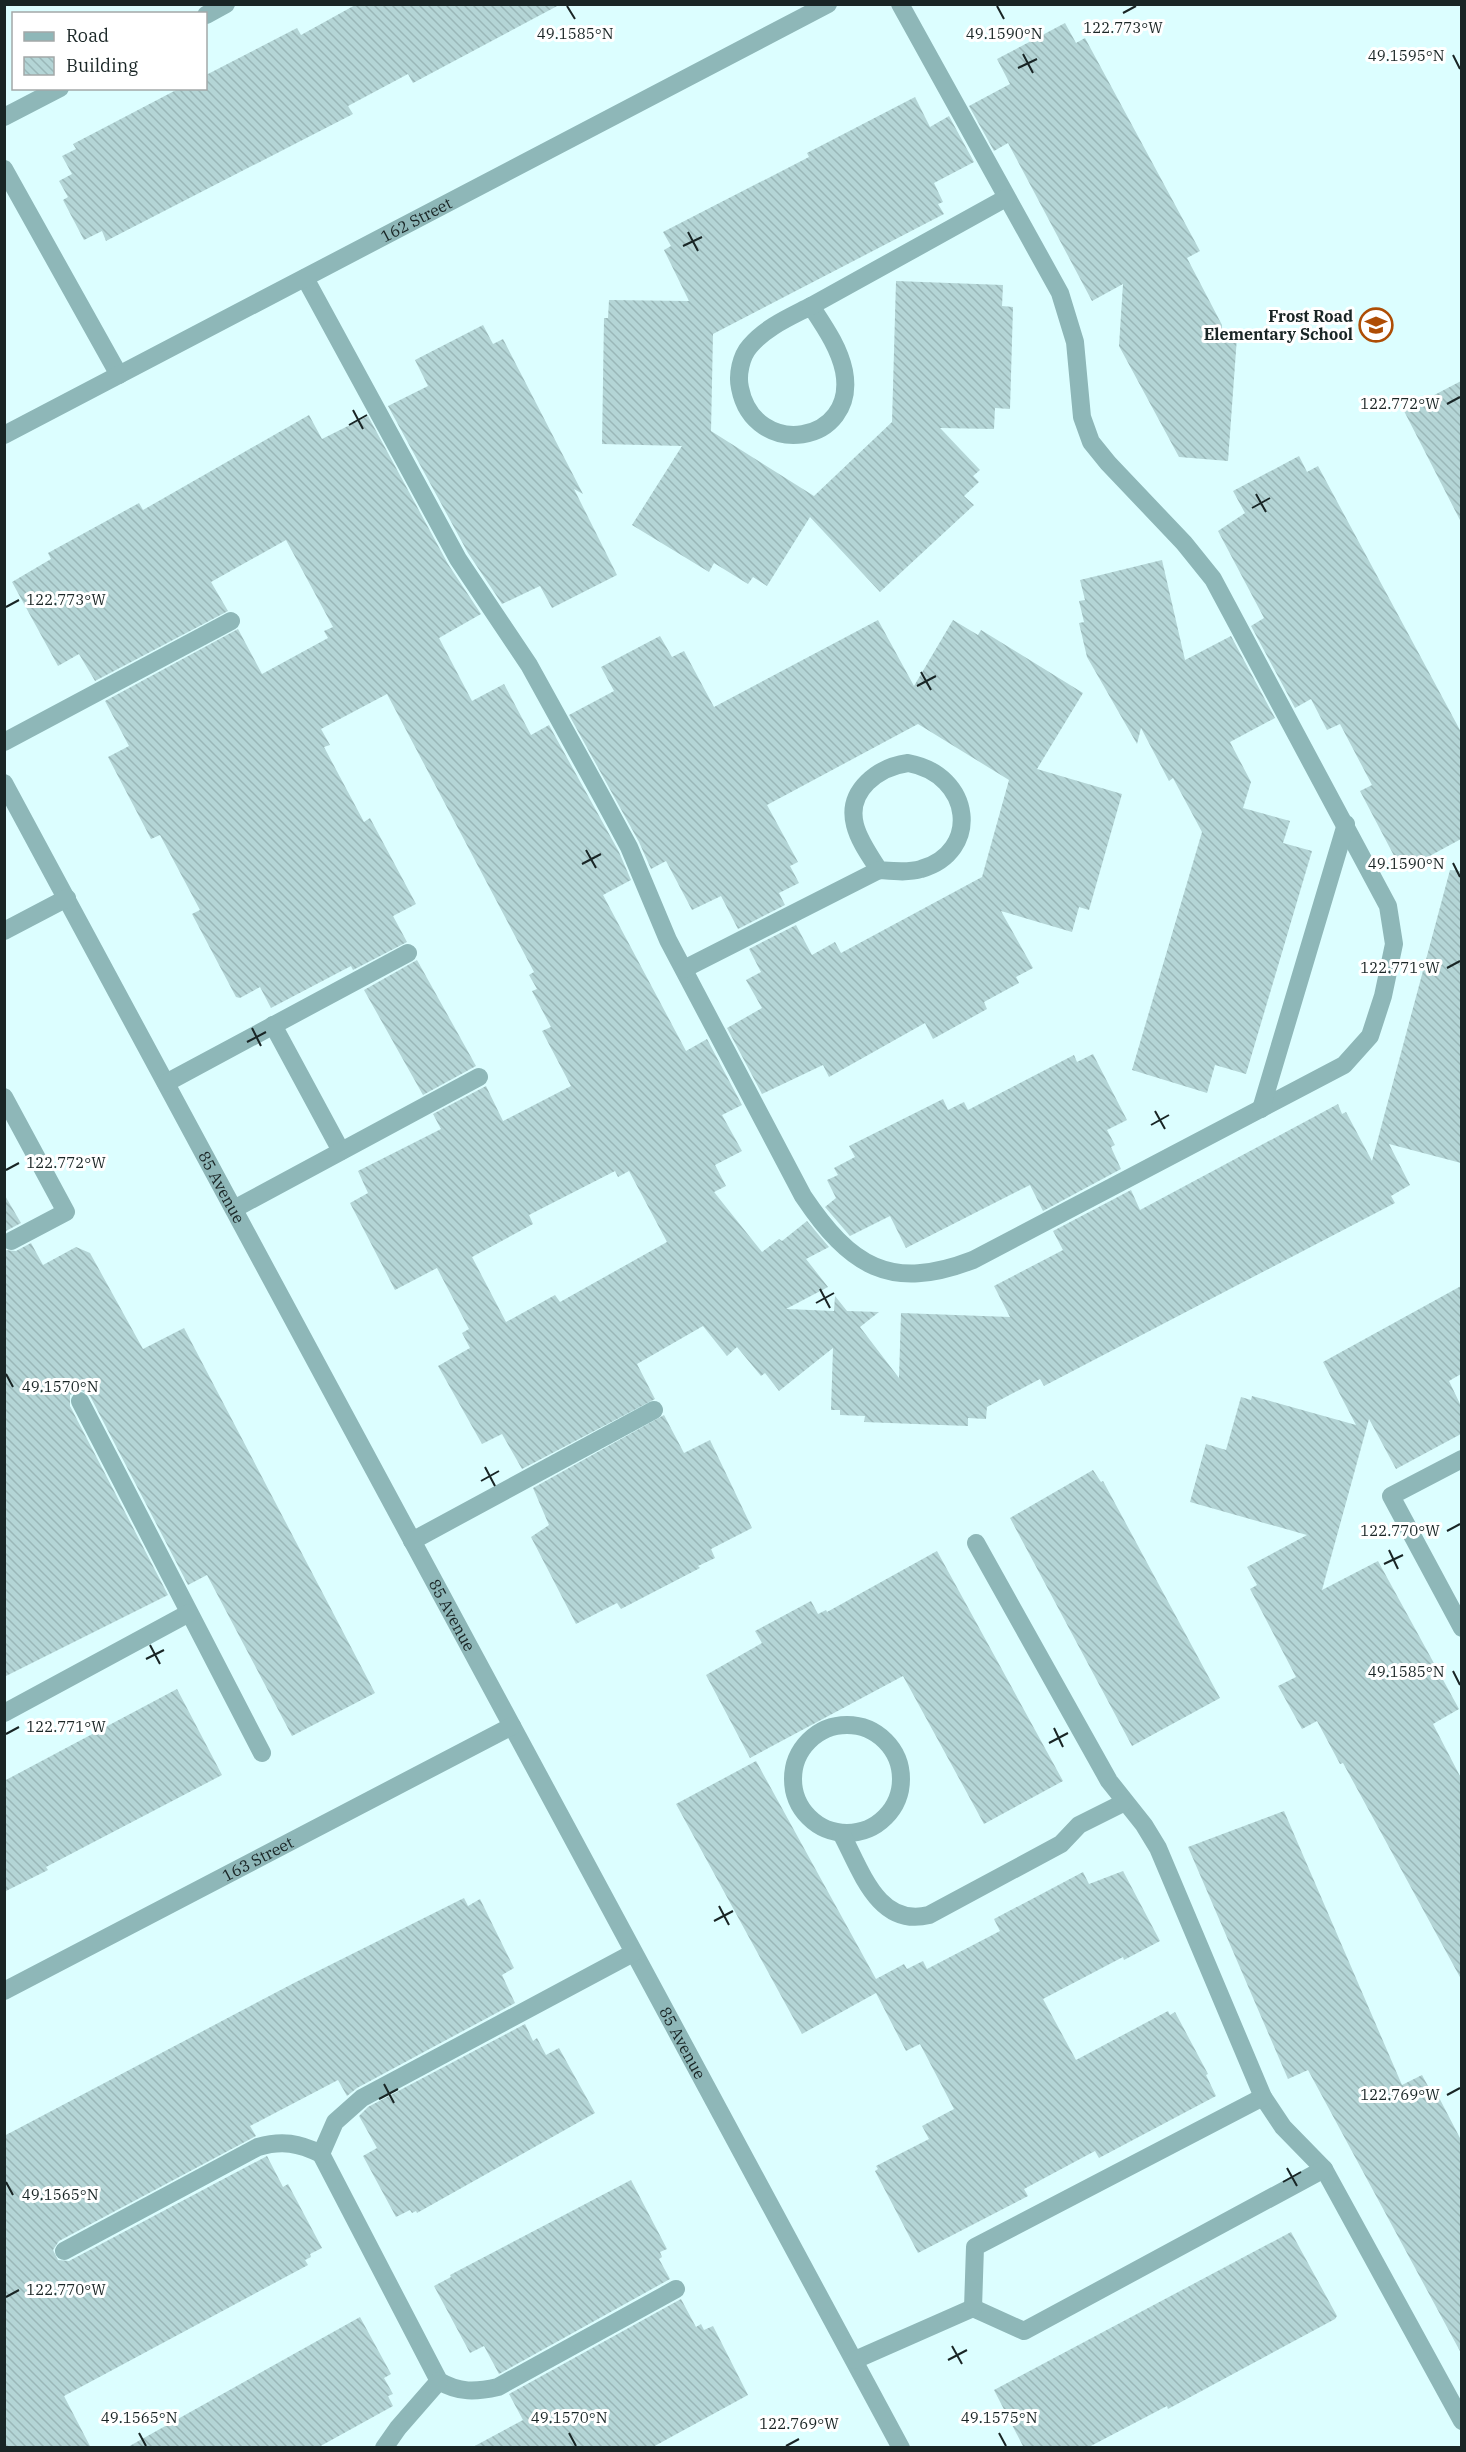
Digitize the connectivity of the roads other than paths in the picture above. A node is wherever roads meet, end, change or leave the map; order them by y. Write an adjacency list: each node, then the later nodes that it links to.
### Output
1 (226, 4): 4 (street)
2 (828, 4): 9 (street, 162 Street)
3 (900, 4): 8 (street)
4 (207, 14)
5 (56, 90): 6 (street)
6 (4, 117)
7 (4, 169): 11 (street)
8 (1006, 198): 10 (street); 16 (street)
9 (305, 278): 11 (street, 162 Street); 21 (street)
10 (811, 306): 10 (street)
11 (119, 375): 12 (street, 162 Street)
12 (4, 435)
13 (231, 621): 14 (street)
14 (4, 742)
15 (4, 783): 18 (street, 85 Avenue)
16 (1346, 824): 26 (street); 26 (street)
17 (879, 870): 17 (street); 21 (street)
18 (67, 898): 19 (street); 24 (street, 85 Avenue)
19 (4, 931)
20 (408, 953): 22 (street)
21 (684, 969): 26 (street)
22 (273, 1025): 24 (street); 27 (street)
23 (479, 1077): 27 (street)
24 (166, 1083): 28 (street, 85 Avenue)
25 (4, 1097): 29 (street)
26 (1261, 1109)
27 (341, 1151): 28 (street)
28 (234, 1209): 33 (street, 85 Avenue)
29 (11, 1241)
30 (80, 1401): 35 (street)
31 (654, 1410): 33 (street)
32 (1461, 1459): 36 (street)
33 (412, 1541): 38 (street, 85 Avenue)
34 (976, 1543): 40 (street)
35 (189, 1613): 37 (street); 39 (street)
36 (1461, 1628)
37 (4, 1713)
38 (512, 1726): 42 (street, 85 Avenue); 43 (street, 163 Street)
39 (262, 1753)
40 (1123, 1803): 41 (street); 44 (street)
41 (840, 1833): 41 (street)
42 (633, 1953): 45 (street); 50 (street, 85 Avenue)
43 (4, 1991)
44 (1263, 2097): 46 (street); 49 (street)
45 (321, 2154): 47 (street); 51 (street)
46 (1324, 2169): 49 (street); 52 (street)
47 (64, 2251)
48 (676, 2289): 51 (street)
49 (973, 2308): 50 (street)
50 (855, 2360): 54 (street, 85 Avenue)
51 (439, 2381): 53 (street)
52 (1461, 2421)
53 (384, 2448)
54 (901, 2448)

